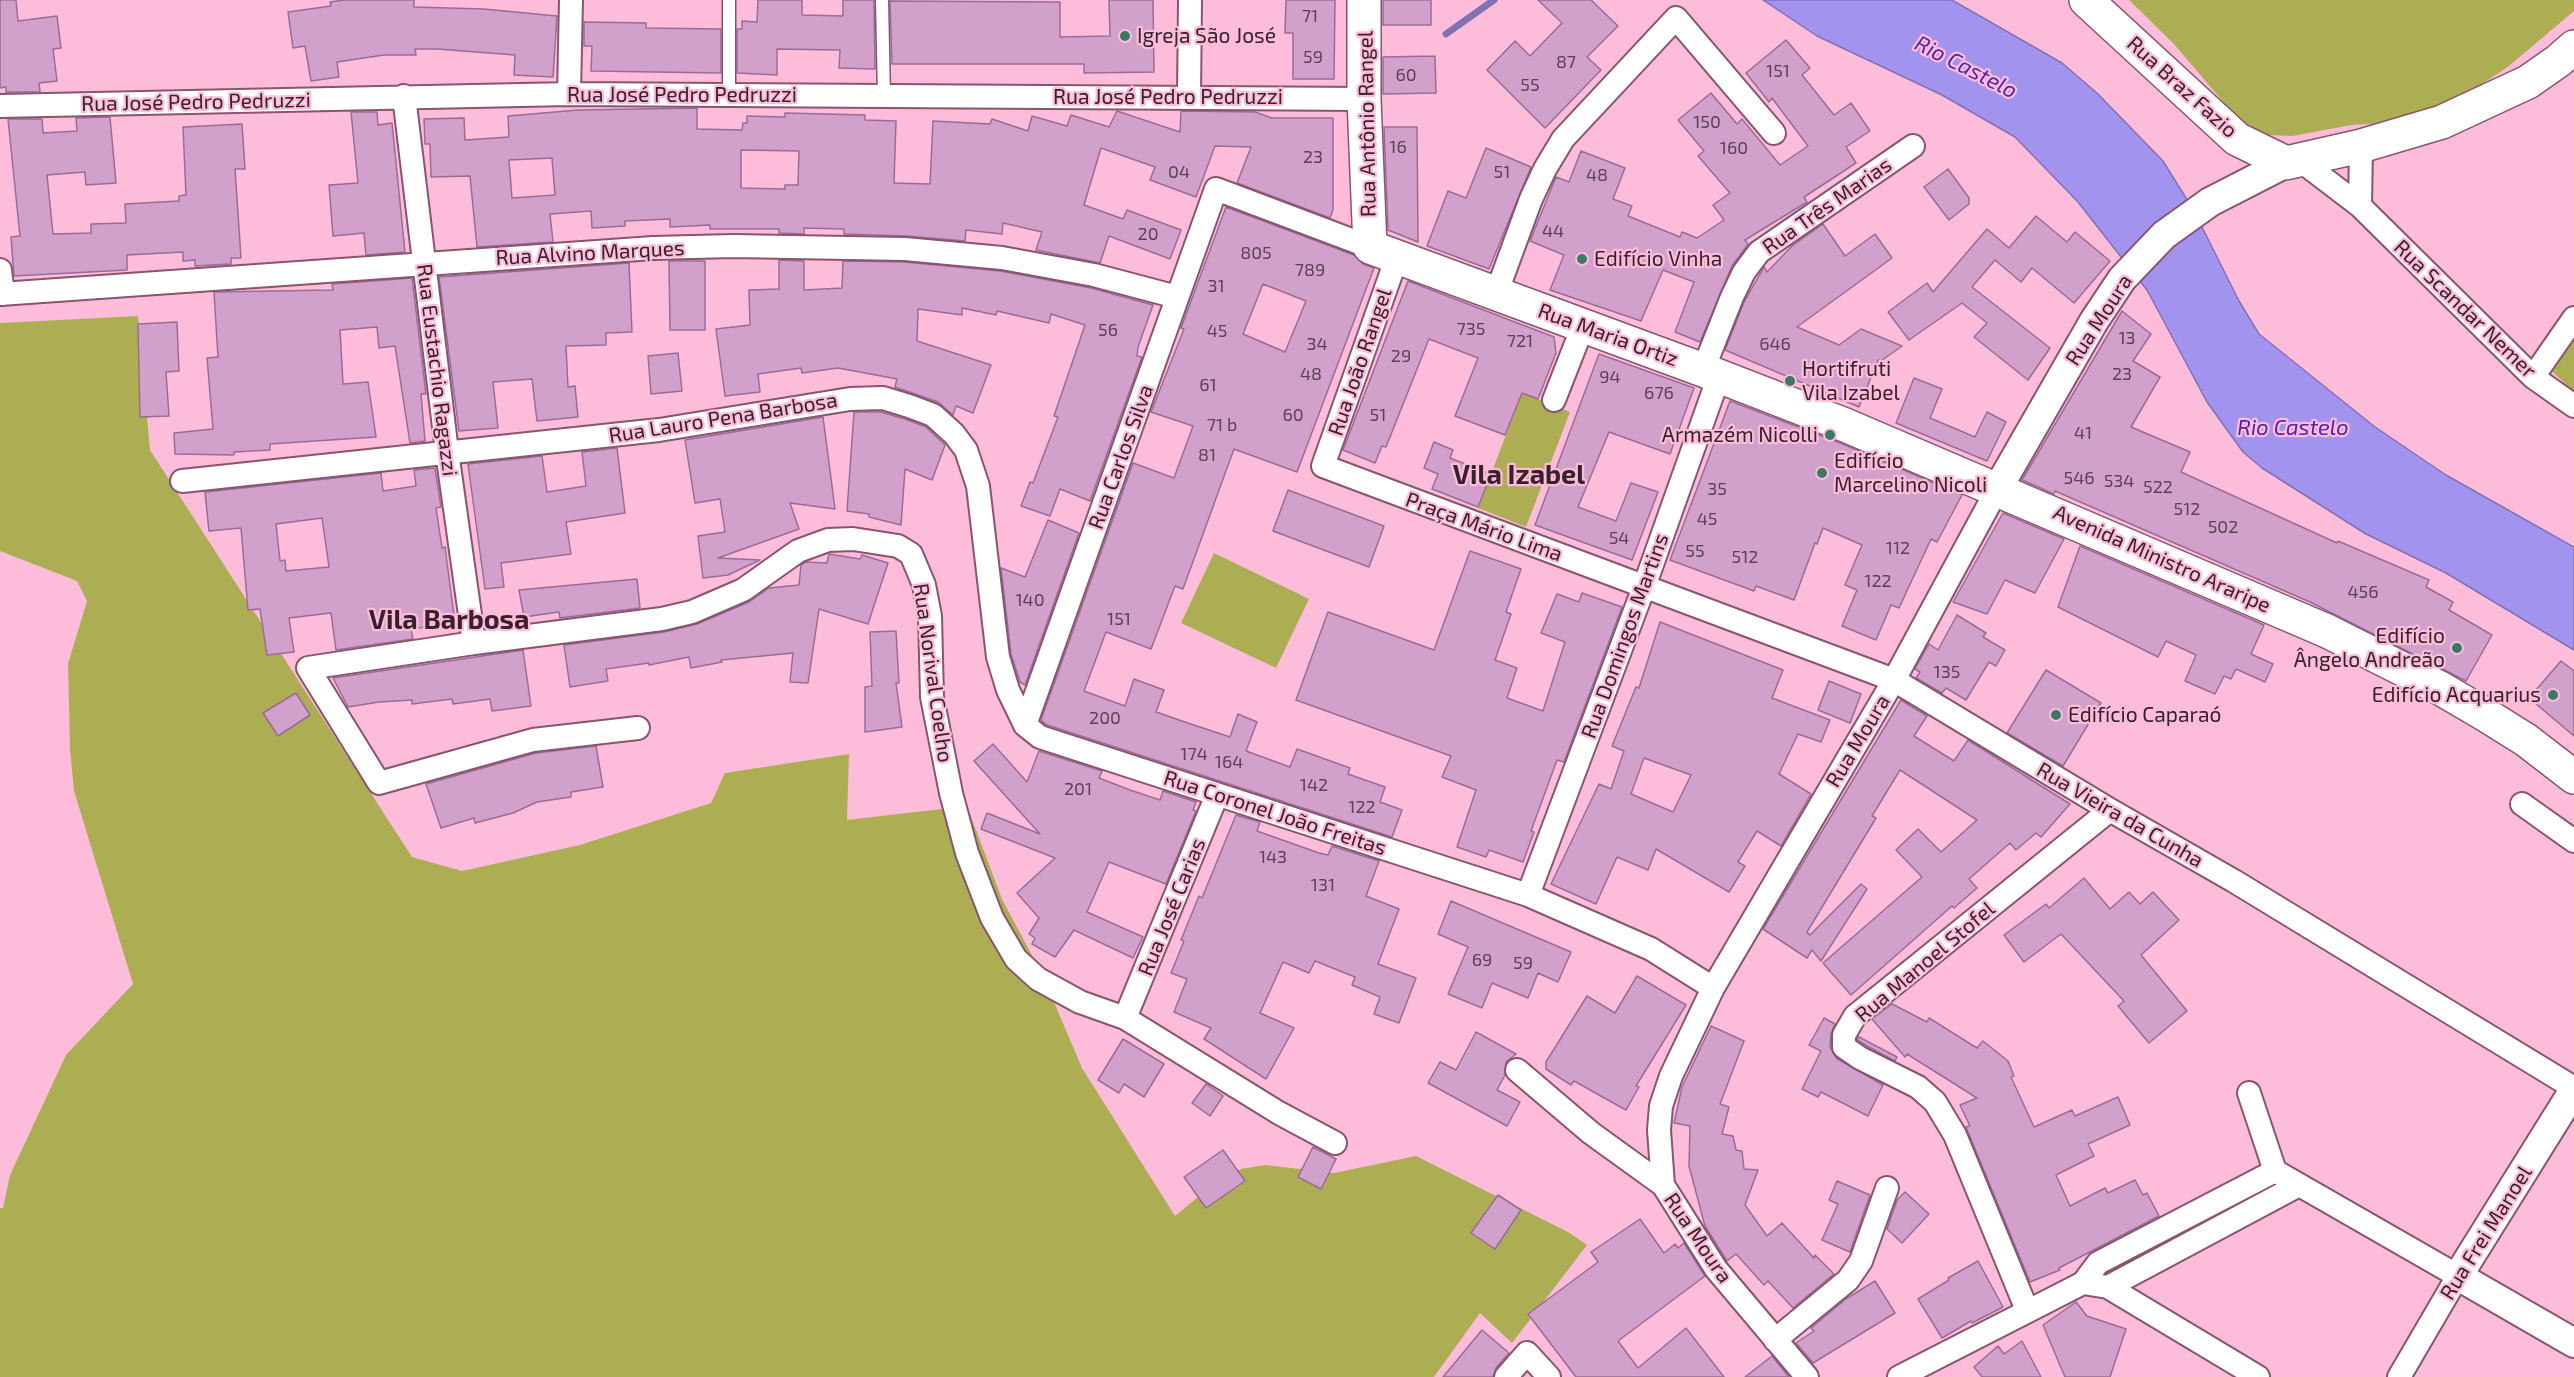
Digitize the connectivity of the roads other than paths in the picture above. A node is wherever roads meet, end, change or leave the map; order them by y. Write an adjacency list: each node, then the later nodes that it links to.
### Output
1 (571, 0): 8 (street)
2 (729, 0): 10 (lane)
3 (882, 0): 11 (lane)
4 (1190, 0): 12 (street)
5 (1364, 0): 13 (main road, Rua Antônio Rangel)
6 (2086, 0): 18 (main road, Rua Braz Fazio)
7 (2574, 47): 16 (main road)
8 (569, 94): 9 (street, Rua José Pedro Pedruzzi); 10 (street, Rua José Pedro Pedruzzi)
9 (404, 96): 14 (street, Rua José Pedro Pedruzzi); 22 (street, Rua Eustachio Ragazzi)
10 (729, 96): 11 (street, Rua José Pedro Pedruzzi)
11 (884, 97): 12 (street, Rua José Pedro Pedruzzi)
12 (1189, 97): 13 (street, Rua José Pedro Pedruzzi)
13 (1364, 99): 21 (main road, Rua Antônio Rangel)
14 (0, 106)
15 (1774, 133): 25 (street)
16 (2361, 146): 18 (main road); 20 (street)
17 (1913, 147): 29 (street, Rua Três Marias)
18 (2293, 162): 20 (street, Rua Scandar Nemer); 36 (street, Rua Moura)
19 (1216, 189): 21 (street, Rua Maria Ortiz); 26 (street, Rua Carlos Silva)
20 (2360, 206): 30 (street, Rua Scandar Nemer)
21 (1383, 252): 25 (main road, Rua Maria Ortiz); 34 (street, Rua João Rangel)
22 (424, 263): 24 (street, Rua Alvino Marques); 26 (street, Rua Alvino Marques); 33 (street, Rua Eustachio Ragazzi)
23 (0, 270): 24 (street)
24 (2, 294)
25 (1496, 294): 28 (main road, Rua Maria Ortiz)
26 (1177, 297): 40 (street, Rua Carlos Silva)
27 (2574, 318): 30 (street)
28 (1583, 326): 29 (main road, Rua Maria Ortiz); 31 (street)
29 (1711, 373): 36 (main road, Rua Maria Ortiz); 37 (street, Rua Domingos Martins)
30 (2533, 377): 32 (street, Rua Scandar Nemer)
31 (1554, 400)
32 (2574, 406)
33 (447, 452): 35 (street, Rua Lauro Pena Barbosa); 38 (street, Rua Eustachio Ragazzi); 40 (street, Rua Lauro Pena Barbosa)
34 (1323, 466): 37 (street, Praça Mário Lima)
35 (182, 481)
36 (1998, 488): 39 (street, Rua Moura); 42 (main road, Avenida Ministro Araripe)
37 (1644, 587): 39 (street, Rua Vieira da Cunha); 47 (street, Rua Domingos Martins)
38 (474, 643): 41 (street, Rua Norival Coelho); 49 (street, Rua Norival Coelho)
39 (1894, 680): 45 (street, Rua Vieira da Cunha); 48 (street, Rua Moura)
40 (1025, 725): 43 (street, Rua Coronel João Freitas)
41 (638, 728)
42 (2574, 777)
43 (1217, 795): 47 (street, Rua Coronel João Freitas); 49 (street, Rua José Carias)
44 (2522, 804): 46 (street)
45 (2110, 810): 51 (street, Rua Vieira da Cunha); 61 (street, Rua Manoel Stofel)
46 (2574, 842)
47 (1528, 895): 48 (street, Rua Coronel João Freitas)
48 (1713, 988): 55 (street, Rua Moura)
49 (1125, 1018): 53 (street, Rua Norival Coelho)
50 (1517, 1070): 55 (street)
51 (2574, 1089): 58 (street, Rua Frei Manoel)
52 (2249, 1093): 54 (street)
53 (1335, 1143)
54 (2275, 1171): 56 (street); 59 (street)
55 (1664, 1185): 62 (street, Rua Moura)
56 (2299, 1185): 58 (street); 60 (street)
57 (1887, 1188): 62 (street)
58 (2458, 1276): 63 (street); 69 (street, Rua Frei Manoel)
59 (2083, 1282): 60 (street); 61 (street)
60 (2108, 1287): 68 (street)
61 (2027, 1310): 67 (street)
62 (1776, 1340): 66 (street, Rua Moura)
63 (2574, 1343)
64 (1506, 1377): 65 (street)
65 (1550, 1377)
66 (1808, 1377)
67 (1899, 1377)
68 (2258, 1377)
69 (2399, 1377)

